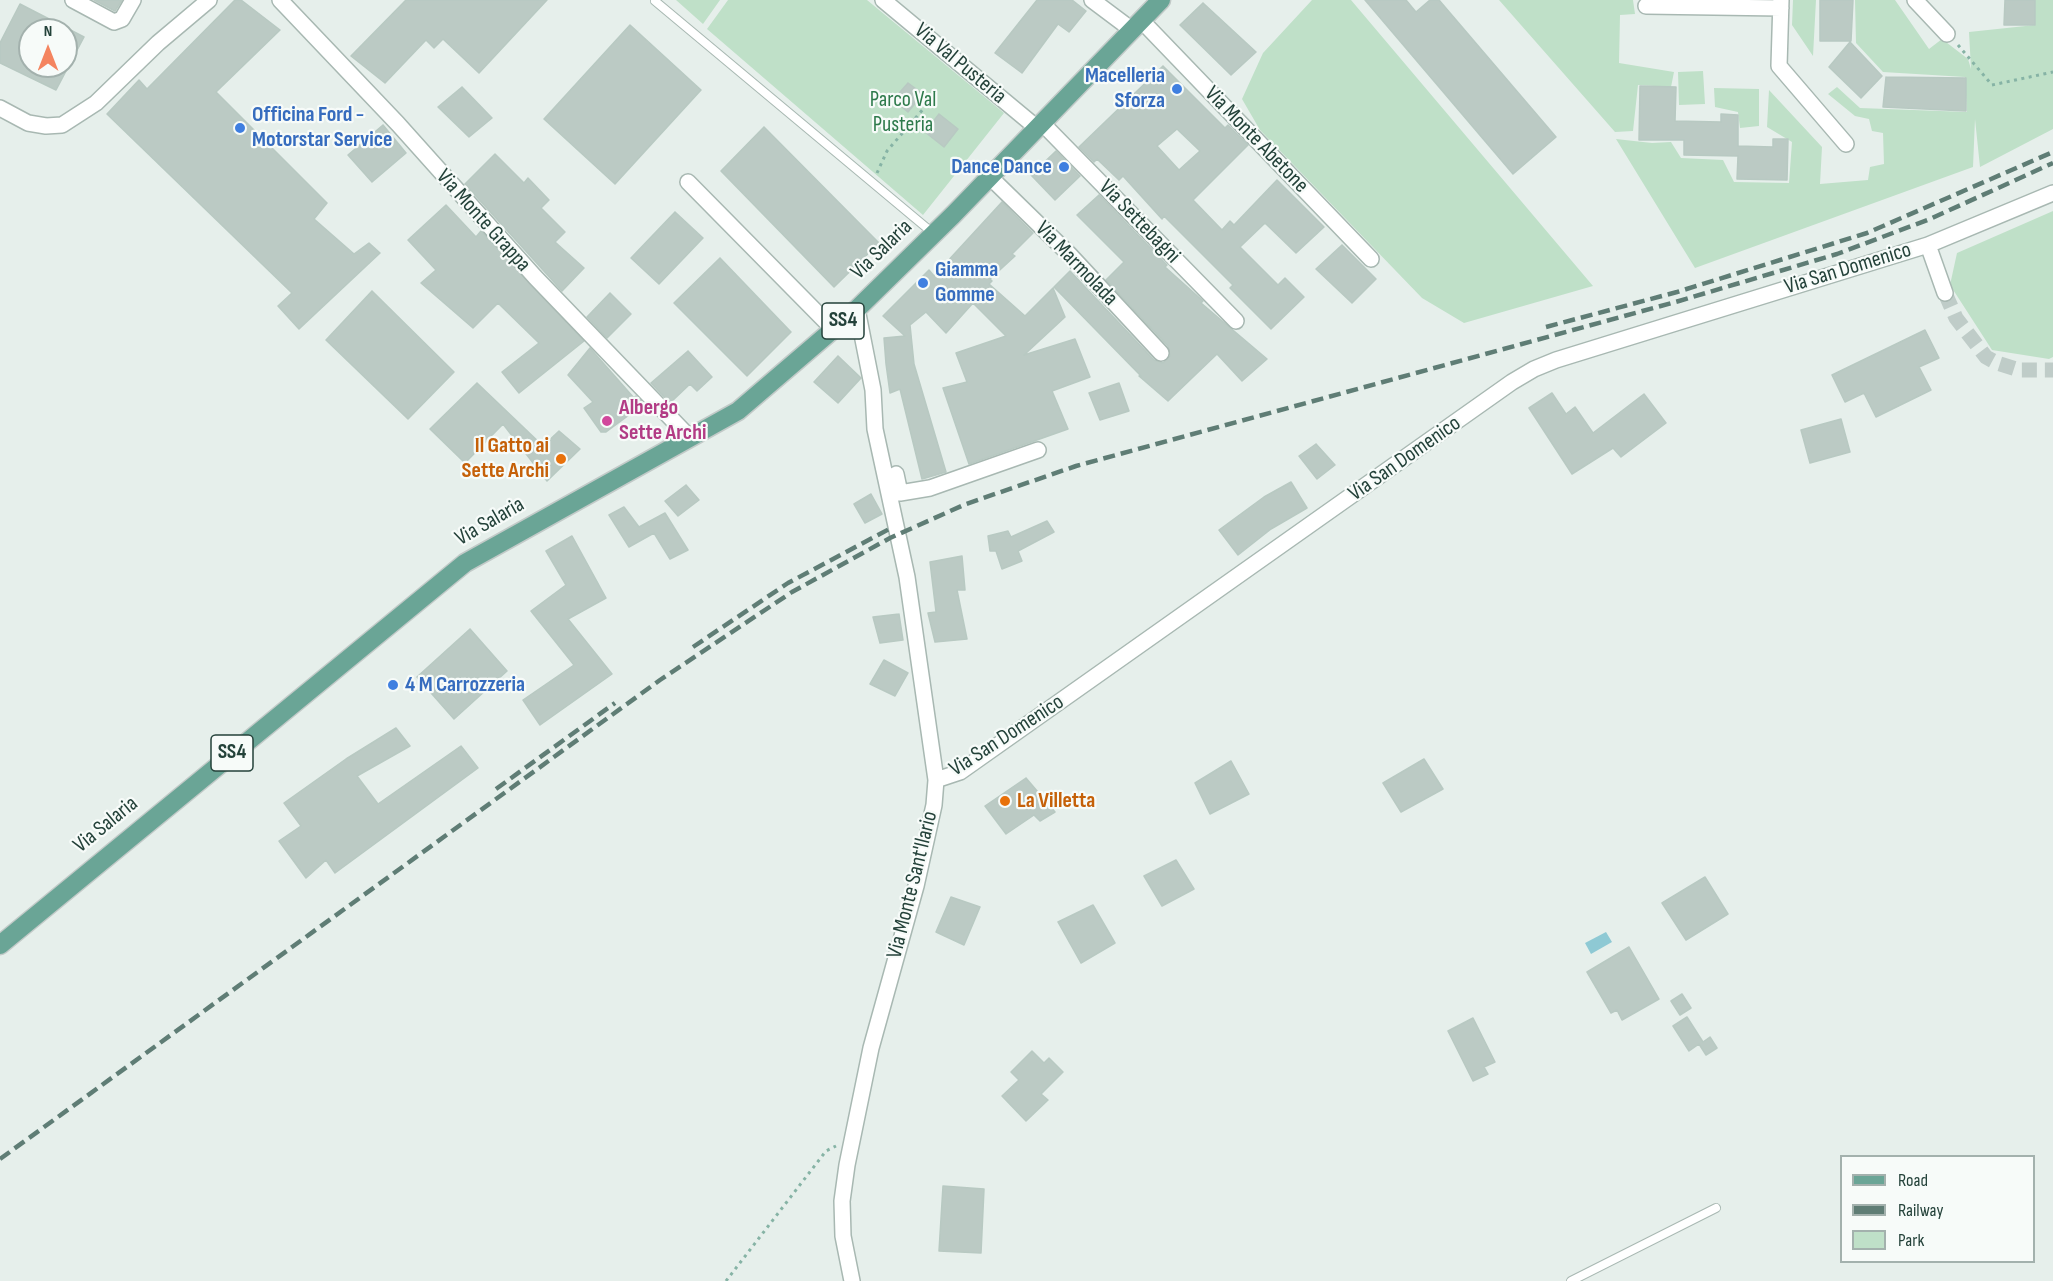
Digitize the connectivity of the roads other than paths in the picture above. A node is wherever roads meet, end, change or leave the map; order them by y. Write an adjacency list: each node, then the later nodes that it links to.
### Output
1 (73, 0): 2 (street)
2 (133, 0)
3 (209, 0): 14 (street)
4 (280, 0): 29 (street, Via Monte Grappa)
5 (883, 0): 15 (street, Via Val Pusteria)
6 (1092, 0): 12 (street, Via Monte Abetone)
7 (1161, 0): 12 (main road, Via Salaria / SS4)
8 (1915, 0): 13 (street)
9 (655, 1): 20 (lane)
10 (1781, 4): 11 (street); 16 (street)
11 (1646, 6)
12 (1136, 25): 15 (main road, Via Salaria / SS4); 22 (street, Via Monte Abetone)
13 (1952, 39)
14 (0, 108)
15 (1039, 126): 17 (main road, Via Salaria / SS4); 25 (street, Via Settebagni)
16 (1846, 144)
17 (990, 177): 20 (main road, Via Salaria / SS4); 27 (street, Via Marmolada)
18 (688, 182): 26 (street)
19 (2053, 193): 21 (street, Via San Domenico)
20 (934, 234): 24 (main road, Via Salaria / SS4)
21 (1928, 245): 23 (street); 31 (street, Via San Domenico)
22 (1371, 260)
23 (1945, 293)
24 (857, 309): 26 (main road, Via Salaria / SS4); 28 (street, Via Monte Sant'Ilario)
25 (1236, 321)
26 (834, 330): 29 (main road, Via Salaria / SS4)
27 (1161, 353)
28 (874, 411): 30 (street); 31 (street, Via Monte Sant'Ilario)
29 (690, 438): 32 (main road, Via Salaria / SS4)
30 (1038, 450)
31 (936, 780): 34 (street, Via Monte Sant'Ilario)
32 (0, 945)
33 (1716, 1208): 35 (lane)
34 (852, 1281)
35 (1571, 1281)

